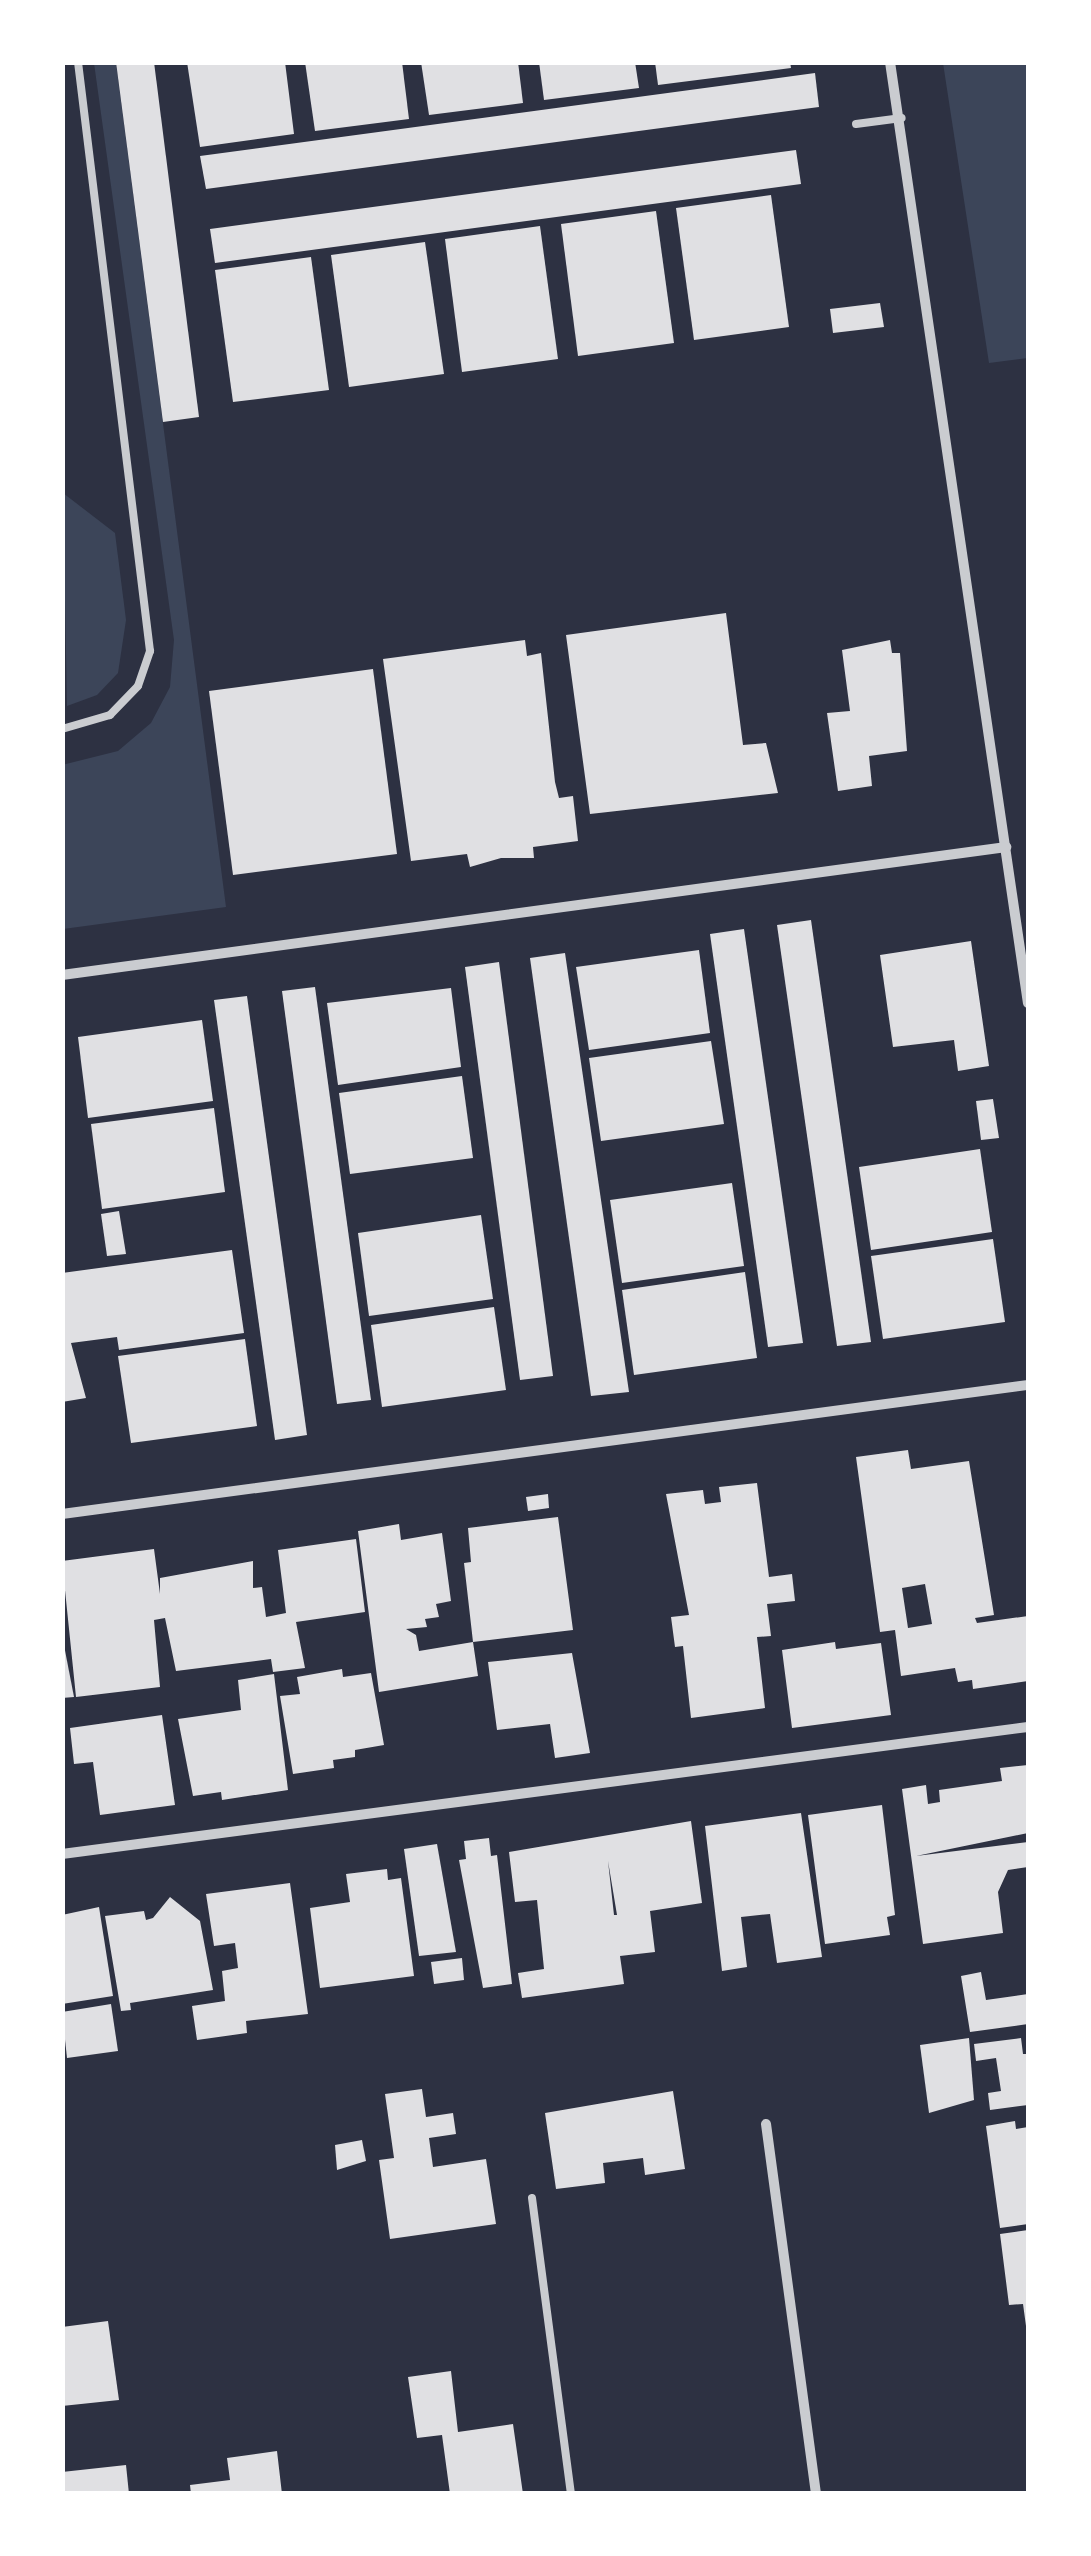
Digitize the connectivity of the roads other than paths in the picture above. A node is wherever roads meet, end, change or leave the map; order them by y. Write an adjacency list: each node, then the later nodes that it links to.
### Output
1 (78, 62): 5 (lane)
2 (890, 62): 3 (street)
3 (902, 118): 4 (lane); 6 (street)
4 (856, 124)
5 (62, 729)
6 (1006, 847): 7 (street); 8 (street)
7 (62, 976)
8 (1028, 1003)
9 (1028, 1385): 10 (street)
10 (62, 1514)
11 (1028, 1727): 12 (street)
12 (62, 1854)
13 (766, 2124): 16 (street)
14 (532, 2198): 15 (lane)
15 (571, 2494)
16 (816, 2494)

